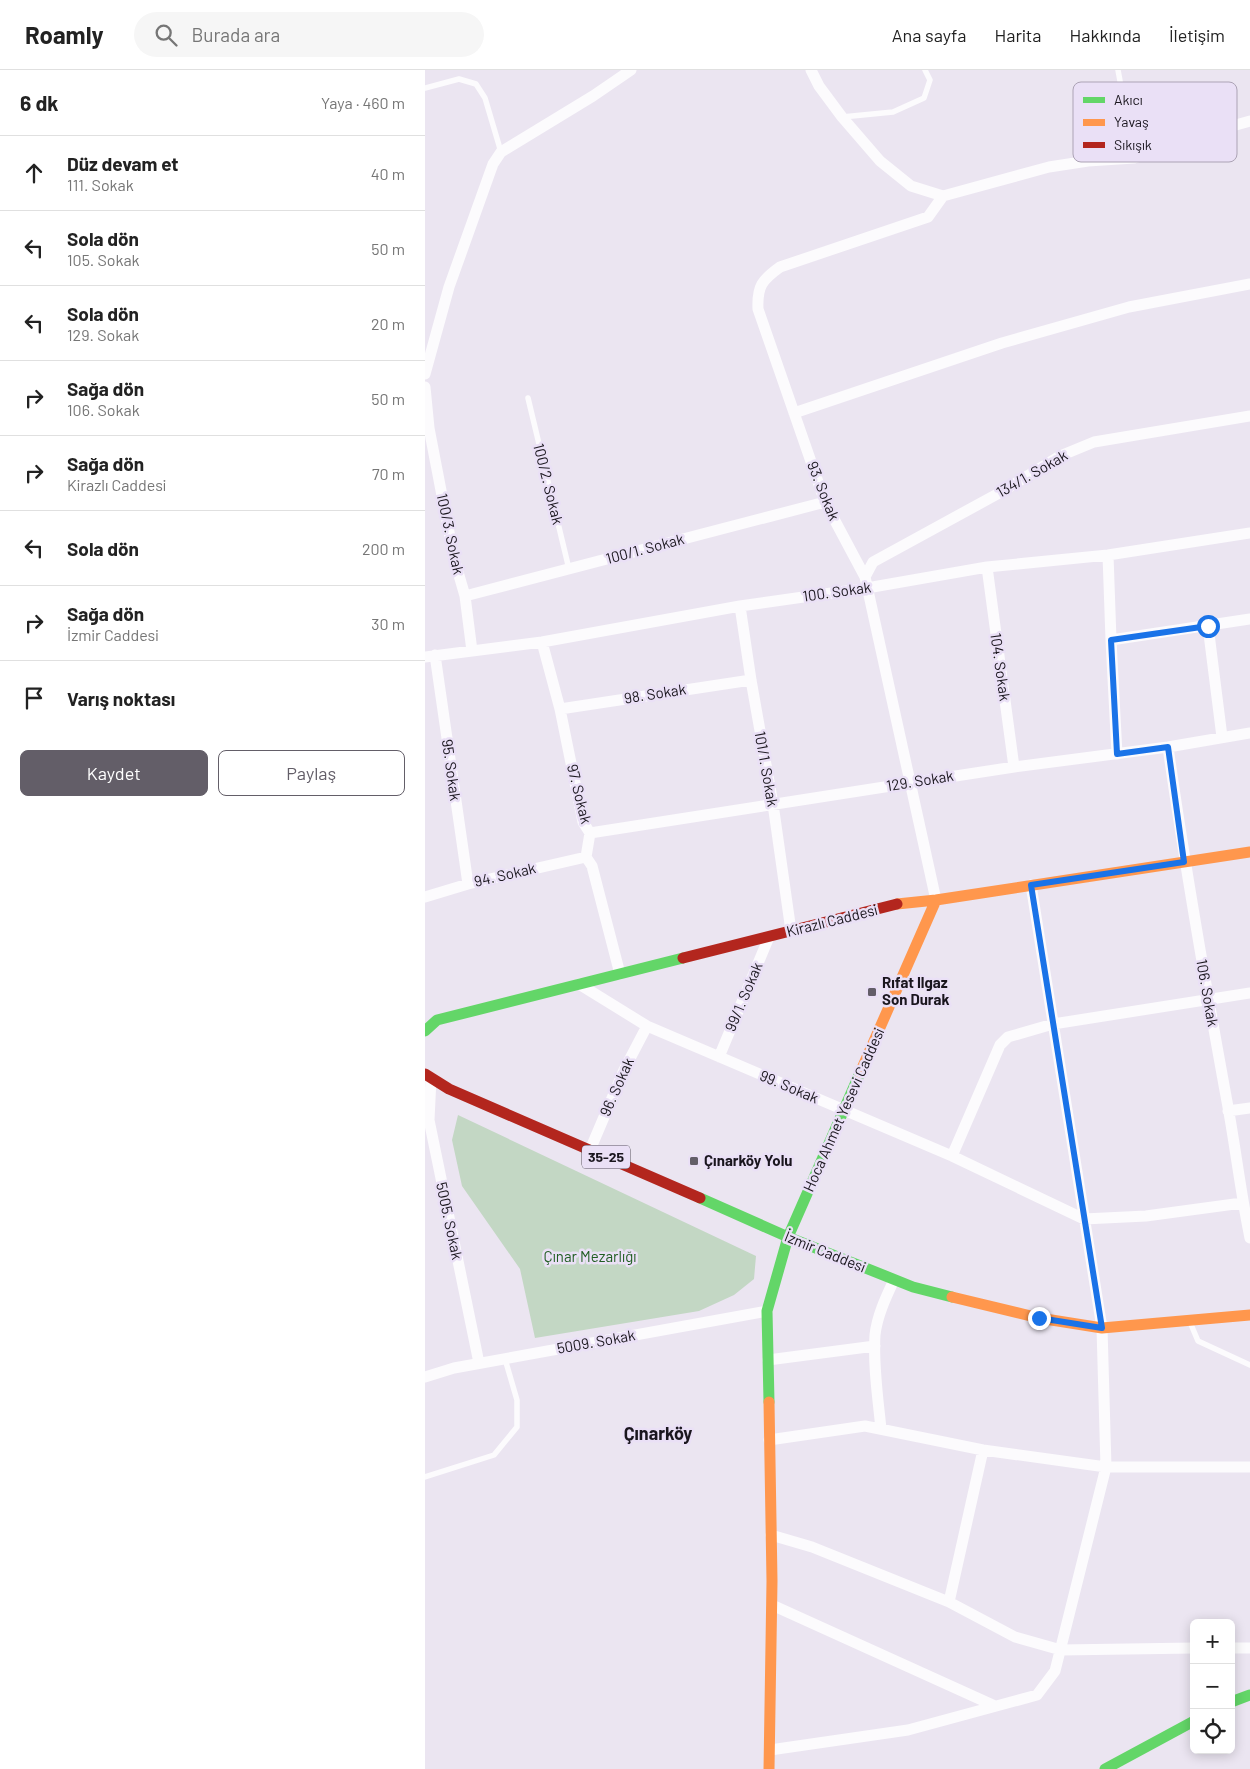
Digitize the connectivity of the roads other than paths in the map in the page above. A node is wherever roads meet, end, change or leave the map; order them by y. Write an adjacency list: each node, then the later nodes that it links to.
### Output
1 (631, 70): 8 (street)
2 (811, 70): 5 (street)
3 (925, 70): 5 (lane)
4 (425, 88): 8 (lane)
5 (842, 118): 10 (street)
6 (1250, 121): 7 (street)
7 (1237, 125)
8 (501, 152): 12 (street)
9 (1082, 162): 10 (street)
10 (943, 196): 16 (street, 93. Sokak)
11 (1250, 284): 16 (street)
12 (425, 374)
13 (425, 387): 15 (street, 100/3. Sokak)
14 (527, 398): 22 (lane, 100/2. Sokak)
15 (426, 402): 24 (street, 100/3. Sokak)
16 (793, 412): 18 (street, 93. Sokak)
17 (1250, 416): 23 (street, 134/1. Sokak)
18 (825, 502): 22 (street, 100/1. Sokak); 23 (street, 93. Sokak)
19 (1250, 533): 20 (street, 100. Sokak)
20 (1108, 555): 21 (street, 100. Sokak); 28 (street)
21 (987, 567): 23 (street, 100. Sokak); 38 (street, 104. Sokak)
22 (569, 569): 24 (street, 100/1. Sokak)
23 (866, 582): 25 (street, 100. Sokak); 39 (street, 93. Sokak)
24 (465, 596): 30 (street, 100/3. Sokak)
25 (740, 606): 29 (street, 100. Sokak); 32 (street, 101/1. Sokak)
26 (1250, 619): 27 (street)
27 (1208, 626): 28 (street); 35 (street)
28 (1111, 640): 37 (street)
29 (542, 642): 30 (street, 100. Sokak); 33 (street, 97. Sokak)
30 (472, 651): 31 (street, 100. Sokak)
31 (430, 656): 45 (street, 95. Sokak)
32 (751, 680): 33 (street, 98. Sokak); 40 (street, 101/1. Sokak)
33 (559, 709): 41 (street, 97. Sokak)
34 (1250, 733): 35 (street, 129. Sokak)
35 (1222, 737): 36 (street, 129. Sokak)
36 (1168, 747): 37 (street, 129. Sokak); 44 (street, 106. Sokak)
37 (1117, 754): 38 (street, 129. Sokak)
38 (1014, 767): 39 (street, 129. Sokak)
39 (910, 783): 40 (street, 129. Sokak); 48 (street, 93. Sokak)
40 (773, 804): 41 (street, 129. Sokak); 49 (street, 101/1. Sokak)
41 (590, 833): 43 (street, 97. Sokak)
42 (1250, 852): 44 (main road, Kirazlı Caddesi)
43 (586, 857): 45 (street, 94. Sokak); 51 (street)
44 (1184, 862): 46 (main road, Kirazlı Caddesi); 54 (street, 106. Sokak)
45 (468, 884): 47 (street, 94. Sokak)
46 (1031, 885): 48 (main road, Kirazlı Caddesi); 55 (street)
47 (425, 897)
48 (936, 900): 49 (main road, Kirazlı Caddesi); 61 (main road, Hoca Ahmet Yesevi Caddesi)
49 (791, 931): 50 (main road, Kirazlı Caddesi)
50 (769, 937): 51 (main road, Kirazlı Caddesi); 58 (street, 99/1. Sokak)
51 (621, 974): 52 (main road, Kirazlı Caddesi)
52 (579, 984): 56 (street, 99. Sokak); 57 (main road, Kirazlı Caddesi)
53 (1250, 992): 54 (street)
54 (1208, 1000): 55 (street); 62 (street, 106. Sokak)
55 (1053, 1024): 64 (street); 66 (street)
56 (647, 1026): 58 (street, 99. Sokak); 63 (street, 96. Sokak)
57 (425, 1031)
58 (719, 1057): 61 (street, 99. Sokak)
59 (428, 1076): 63 (main road, İzmir Caddesi / 35-25); 77 (street, 5005. Sokak)
60 (1250, 1108): 62 (street)
61 (844, 1110): 64 (street, 99. Sokak); 67 (main road, Hoca Ahmet Yesevi Caddesi)
62 (1228, 1111): 65 (street, 106. Sokak)
63 (589, 1150): 67 (main road, İzmir Caddesi / 35-25)
64 (951, 1156): 66 (street, 99. Sokak)
65 (1242, 1203): 66 (street); 68 (street, 106. Sokak)
66 (1084, 1219): 73 (street)
67 (788, 1237): 69 (main road, İzmir Caddesi / 35-25); 70 (main road, Hoca Ahmet Yesevi Caddesi)
68 (1250, 1238)
69 (894, 1280): 73 (main road, İzmir Caddesi / 35-25); 74 (street)
70 (767, 1312): 75 (street, 5009. Sokak); 76 (main road, Hoca Ahmet Yesevi Caddesi)
71 (1250, 1315): 72 (main road, İzmir Caddesi / 35-25)
72 (1189, 1320): 73 (main road, İzmir Caddesi / 35-25); 78 (lane)
73 (1102, 1328): 83 (street)
74 (875, 1346): 76 (street); 80 (street)
75 (505, 1359): 77 (street, 5009. Sokak); 85 (lane)
76 (768, 1360): 81 (main road, Hoca Ahmet Yesevi Caddesi)
77 (479, 1363): 79 (street, 5009. Sokak)
78 (1250, 1365)
79 (425, 1377)
80 (881, 1429): 81 (street); 82 (street)
81 (769, 1440): 86 (main road, Hoca Ahmet Yesevi Caddesi)
82 (983, 1450): 83 (street); 87 (street)
83 (1106, 1467): 84 (street); 92 (street)
84 (1250, 1467)
85 (425, 1477)
86 (771, 1534): 87 (street); 88 (main road, Hoca Ahmet Yesevi Caddesi)
87 (949, 1602): 92 (street)
88 (772, 1605): 95 (street); 97 (main road, Hoca Ahmet Yesevi Caddesi)
89 (1190, 1648): 92 (street)
90 (1235, 1648): 91 (street)
91 (1250, 1648)
92 (1061, 1650): 95 (street)
93 (1250, 1695): 94 (main road)
94 (1235, 1701)
95 (995, 1706): 97 (street)
96 (1190, 1723): 99 (main road)
97 (770, 1750): 98 (main road, Hoca Ahmet Yesevi Caddesi)
98 (769, 1769)
99 (1105, 1769)

